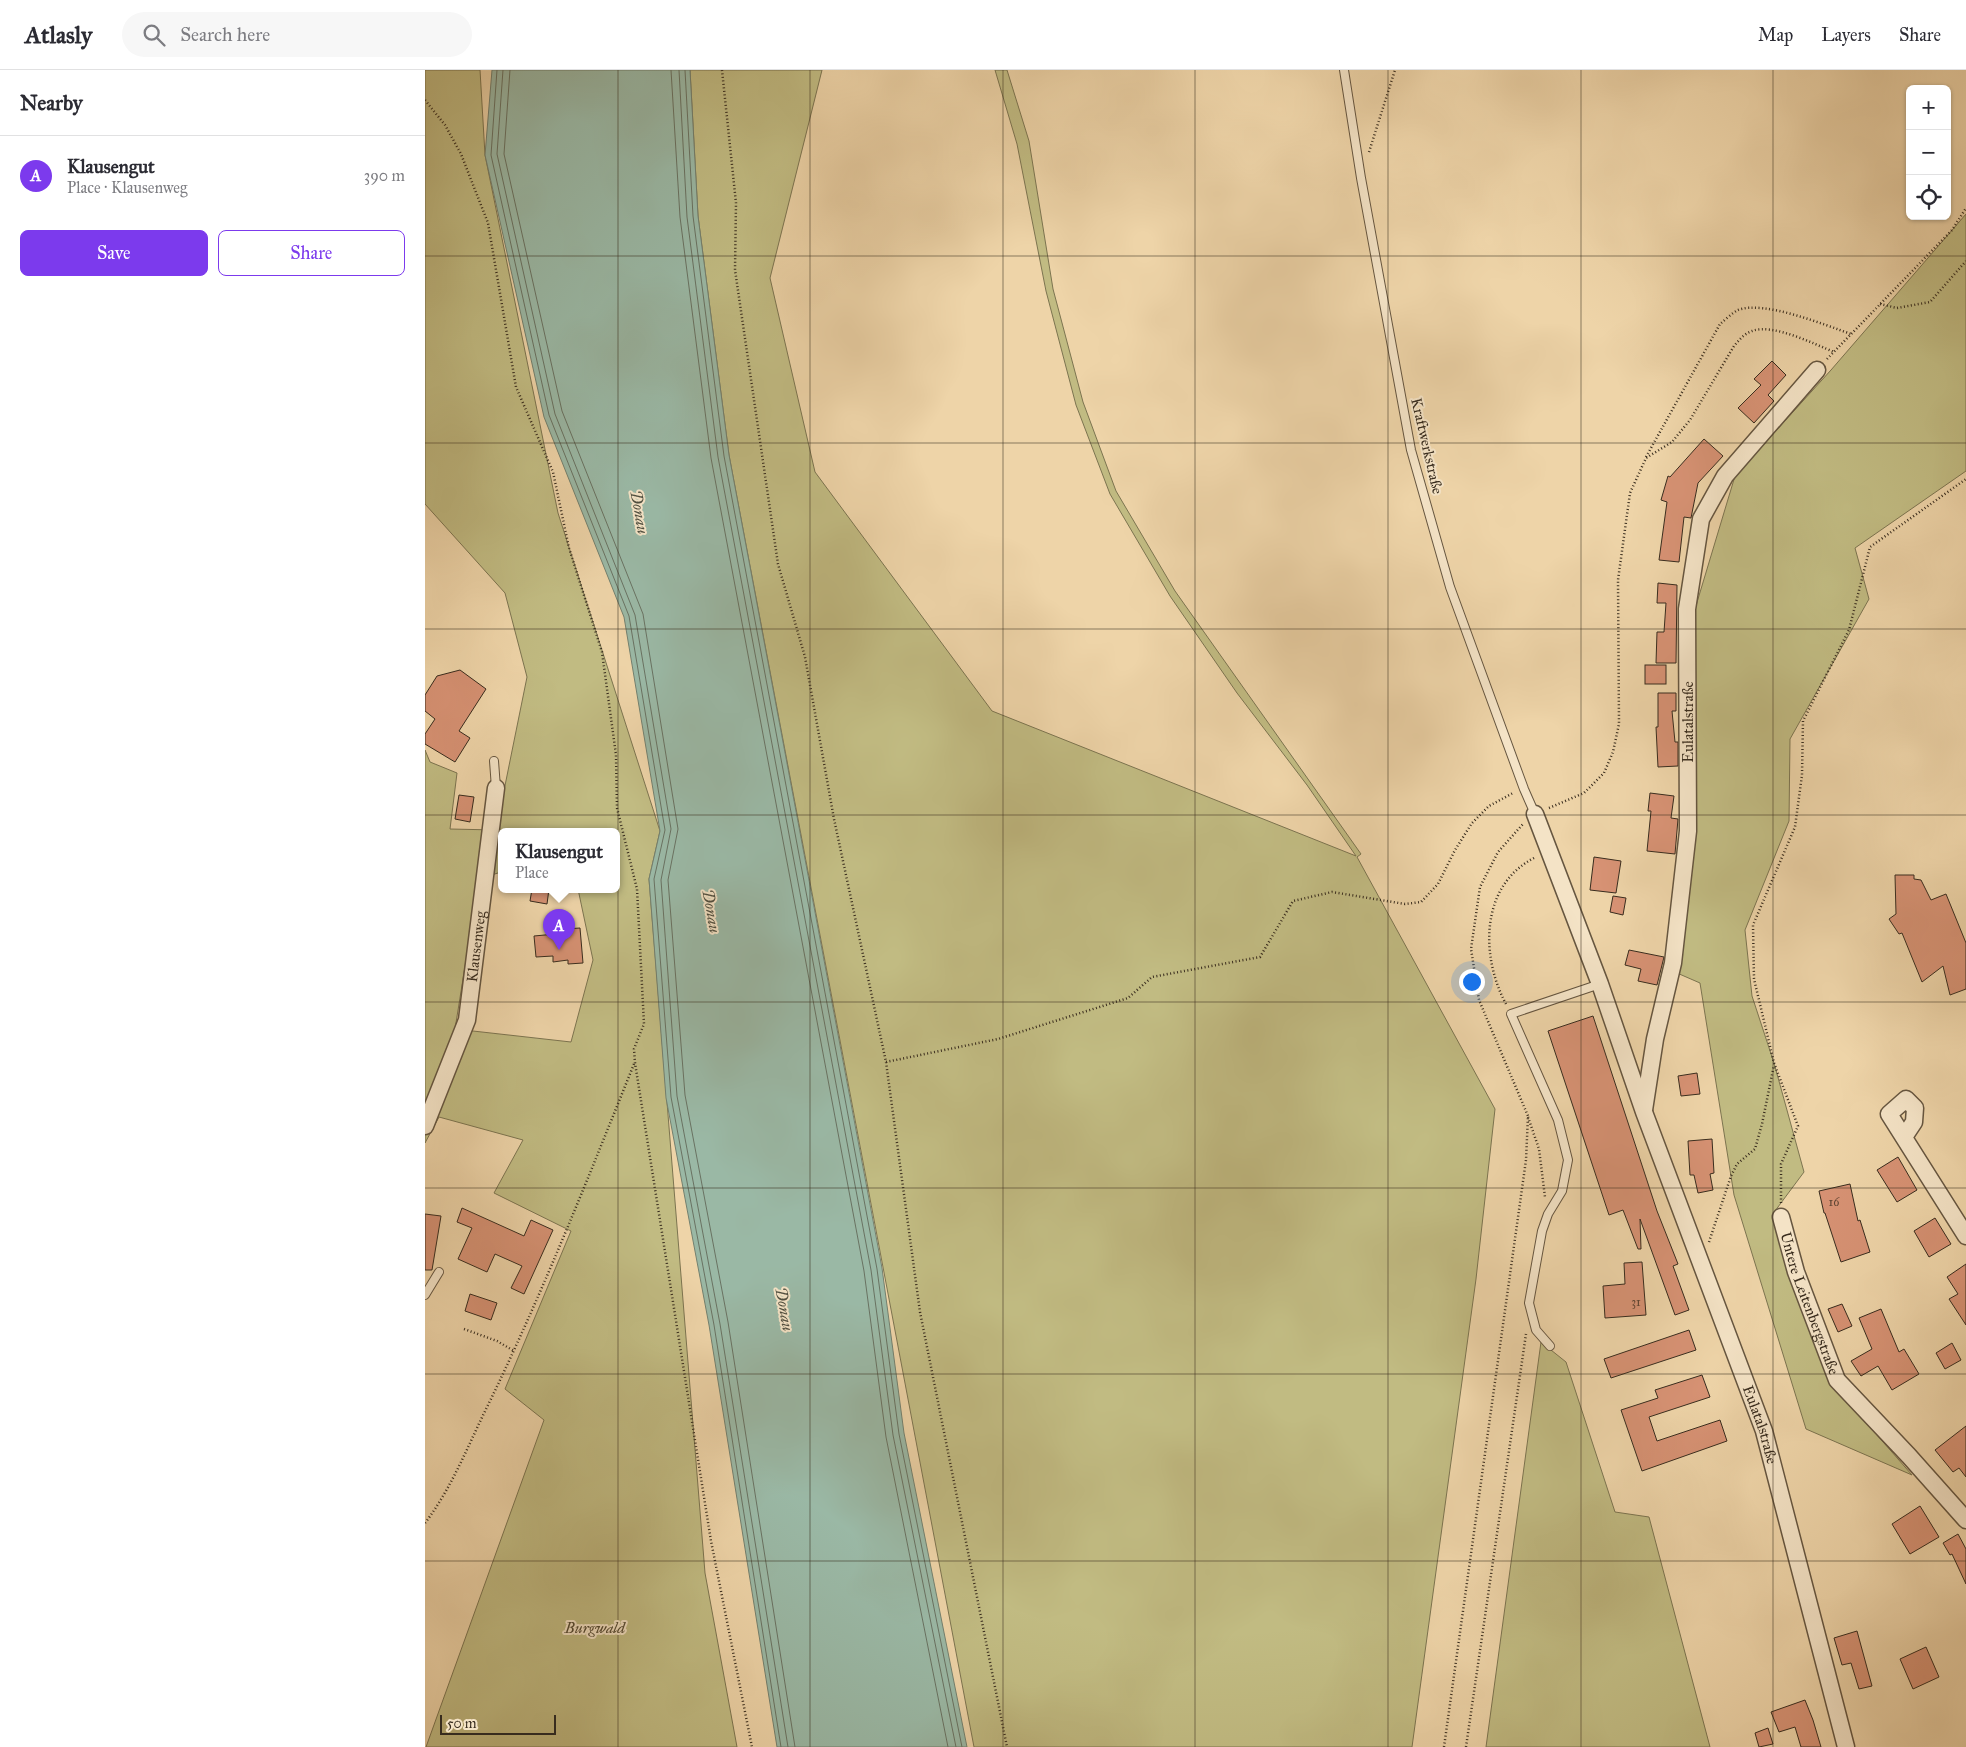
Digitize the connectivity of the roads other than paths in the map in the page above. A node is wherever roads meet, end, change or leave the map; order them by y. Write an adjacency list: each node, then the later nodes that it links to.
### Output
1 (1344, 70): 5 (lane, Kraftwerkstraße)
2 (1817, 370): 7 (street, Eulatalstraße)
3 (494, 761): 4 (lane, Klausenweg)
4 (496, 788): 8 (street, Klausenweg)
5 (1535, 814): 6 (street, Eulatalstraße)
6 (1600, 984): 7 (street, Eulatalstraße); 14 (lane)
7 (1644, 1112): 16 (street, Eulatalstraße)
8 (425, 1126)
9 (1904, 1137): 11 (street)
10 (1781, 1217): 15 (street, Untere Leitenbergstraße)
11 (1966, 1236)
12 (439, 1272): 13 (lane)
13 (425, 1295)
14 (1550, 1346)
15 (1966, 1520)
16 (1846, 1747)

